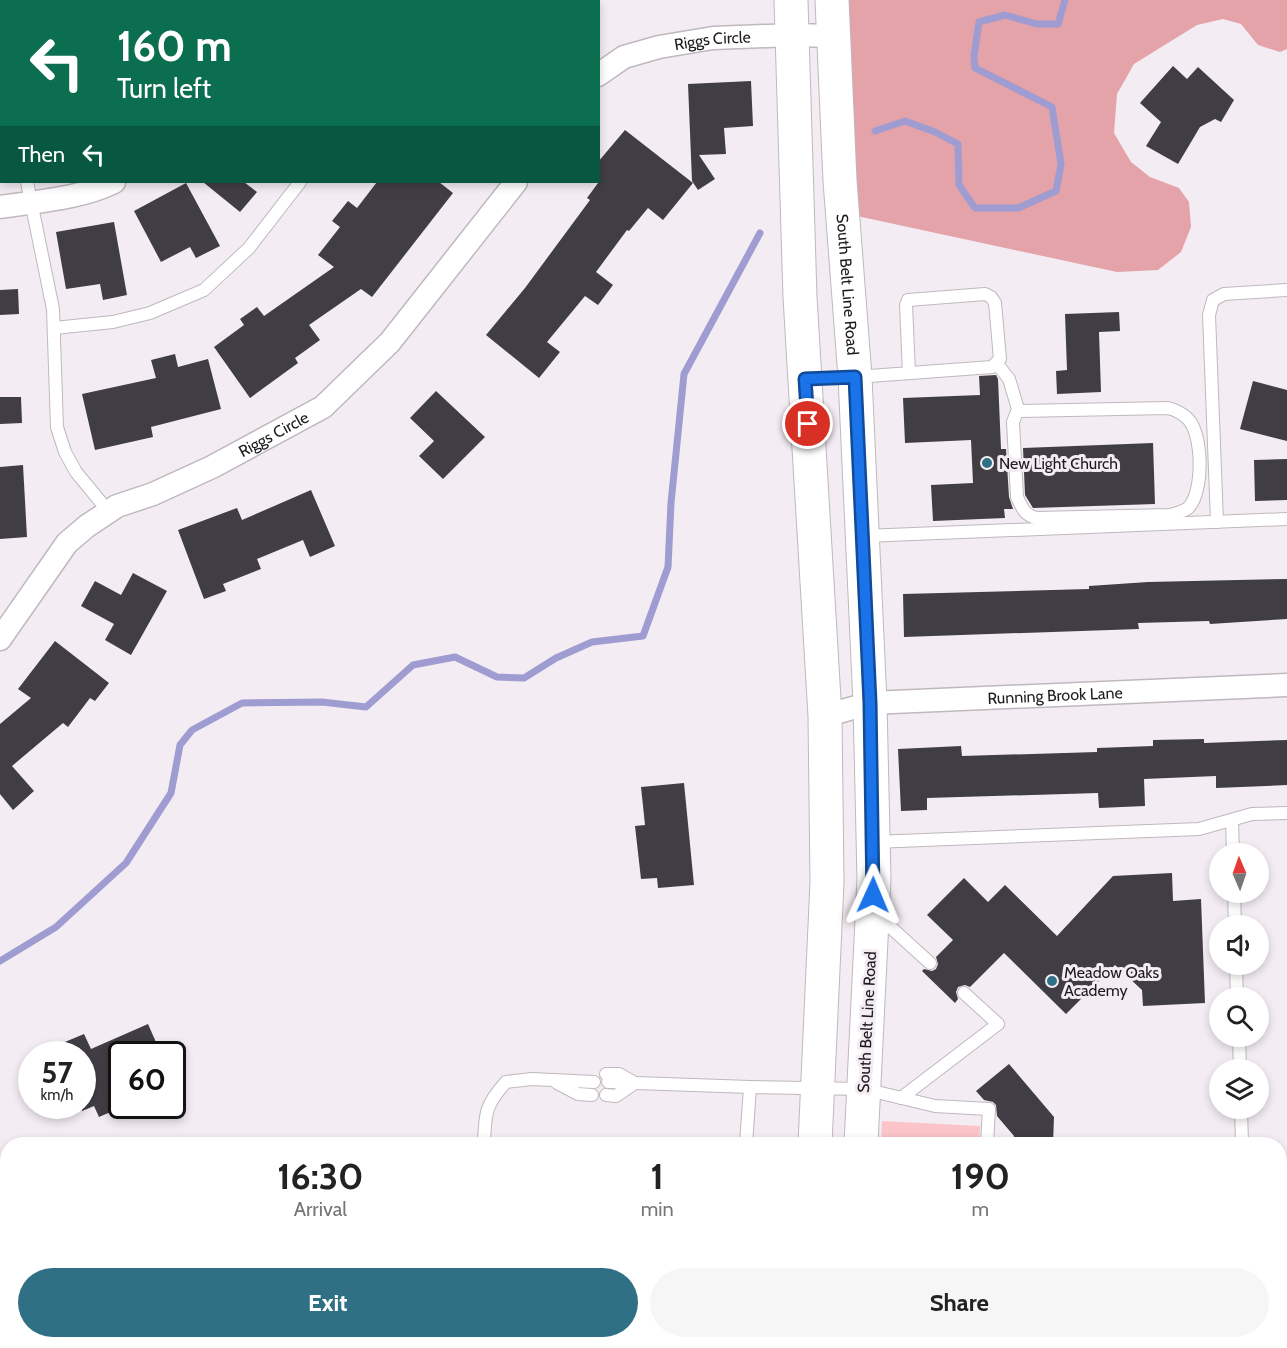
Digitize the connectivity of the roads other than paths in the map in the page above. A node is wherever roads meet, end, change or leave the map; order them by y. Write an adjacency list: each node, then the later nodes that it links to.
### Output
1 (791, 0): 3 (main road)
2 (832, 0): 4 (main road, South Belt Line Road)
3 (792, 35): 4 (street, Riggs Circle); 5 (street, Riggs Circle); 16 (main road)
4 (832, 36): 15 (main road, South Belt Line Road)
5 (600, 74)
6 (112, 183): 9 (street)
7 (299, 183): 12 (lane)
8 (515, 183): 18 (street, Riggs Circle)
9 (29, 192): 10 (street); 12 (lane)
10 (0, 207)
11 (1287, 290): 20 (lane)
12 (54, 328): 18 (lane)
13 (997, 364): 14 (lane); 14 (lane); 17 (lane)
14 (909, 373): 15 (lane)
15 (855, 377): 16 (main road); 21 (main road, South Belt Line Road)
16 (805, 379): 25 (main road)
17 (1018, 409): 17 (lane)
18 (109, 512): 22 (street, Riggs Circle)
19 (1287, 519): 20 (lane)
20 (1217, 522): 21 (lane)
21 (862, 536): 24 (main road, South Belt Line Road)
22 (0, 639)
23 (1287, 685): 24 (street, Running Brook Lane)
24 (870, 703): 25 (street, Running Brook Lane); 28 (main road, South Belt Line Road)
25 (825, 716): 37 (main road)
26 (1287, 813): 27 (lane)
27 (1232, 820): 28 (lane); 29 (lane)
28 (873, 842): 30 (main road, South Belt Line Road)
29 (1233, 843)
30 (872, 910): 31 (lane); 38 (main road, South Belt Line Road)
31 (930, 963)
32 (964, 993): 40 (lane)
33 (550, 1080): 34 (lane); 34 (lane); 42 (lane)
34 (599, 1081): 35 (lane)
35 (635, 1083): 36 (lane); 39 (lane)
36 (750, 1087): 37 (lane); 43 (lane)
37 (818, 1087): 38 (lane); 44 (main road)
38 (864, 1089): 40 (lane); 45 (main road, South Belt Line Road)
39 (606, 1095)
40 (901, 1098): 46 (lane)
41 (1241, 1119): 47 (lane)
42 (484, 1137)
43 (746, 1137)
44 (815, 1137)
45 (861, 1137)
46 (987, 1137)
47 (1242, 1137)

